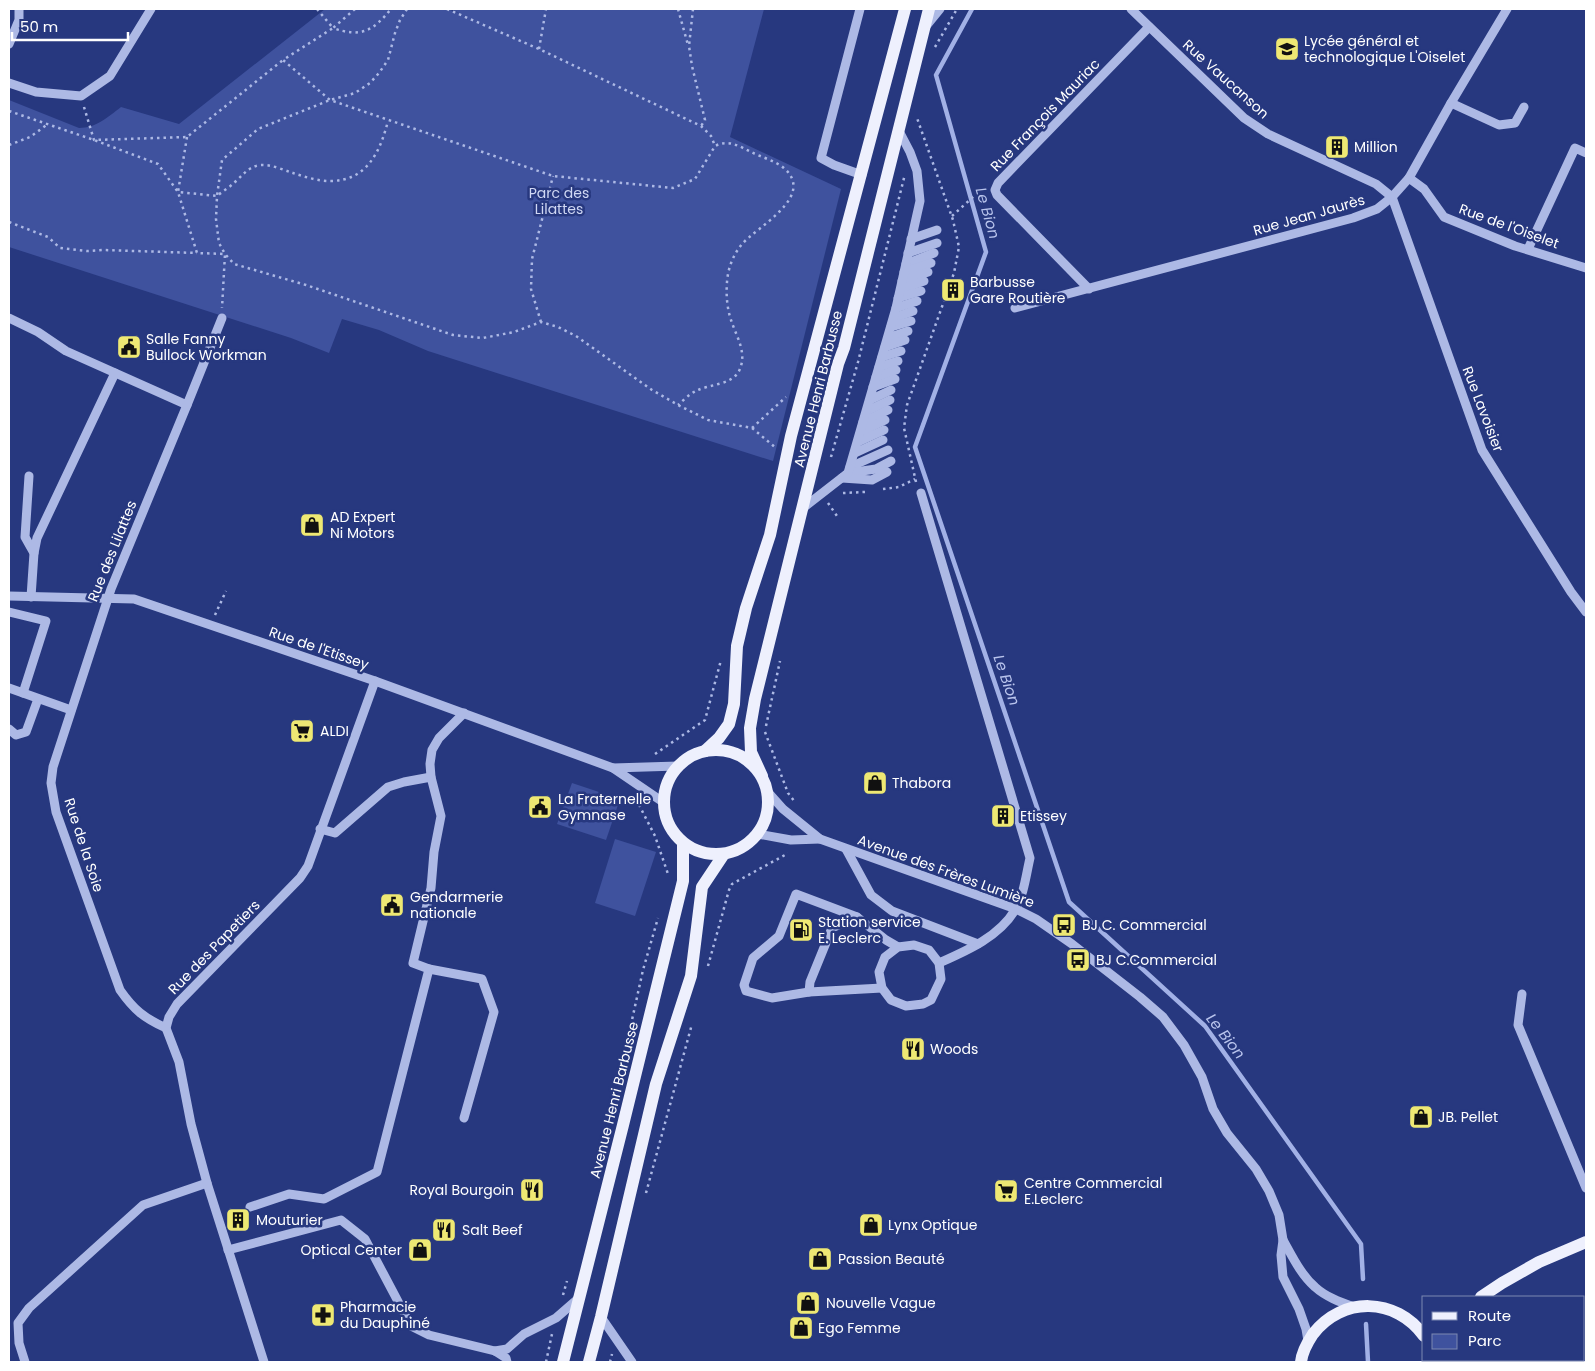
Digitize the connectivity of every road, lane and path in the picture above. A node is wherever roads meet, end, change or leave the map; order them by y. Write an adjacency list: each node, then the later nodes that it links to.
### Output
1 (19, 9): 21 (street)
2 (151, 9): 27 (street)
3 (317, 9): 19 (path)
4 (355, 9): 19 (path)
5 (390, 9): 19 (path)
6 (407, 9): 28 (path)
7 (448, 9): 23 (path)
8 (546, 9): 23 (path)
9 (678, 9): 22 (path)
10 (693, 9): 22 (path)
11 (860, 9): 43 (street)
12 (905, 9): 43 (main road, Avenue Henri Barbusse)
13 (930, 9): 20 (main road, Avenue Henri Barbusse)
14 (940, 9): 20 (street)
15 (957, 9): 24 (path)
16 (1131, 9): 18 (street, Rue Vaucanson)
17 (1507, 9): 29 (street, Rue Jean Jaurès)
18 (1150, 27): 49 (street, Rue Vaucanson); 64 (street, Rue François Mauriac)
19 (333, 28): 25 (path)
20 (925, 28): 36 (main road, Avenue Henri Barbusse)
21 (9, 44)
22 (689, 46): 34 (path)
23 (539, 49): 34 (path)
24 (934, 49)
25 (283, 60): 28 (path); 37 (path)
26 (9, 82): 27 (street)
27 (81, 96): 38 (path)
28 (330, 100): 32 (path); 48 (path)
29 (1451, 103): 30 (street); 45 (street, Rue Jean Jaurès)
30 (1524, 107)
31 (9, 111): 33 (path)
32 (388, 121): 44 (path); 48 (path)
33 (48, 124): 38 (path); 39 (path)
34 (701, 126): 40 (path)
35 (915, 126): 50 (path)
36 (899, 131): 41 (street); 107 (main road, Avenue Henri Barbusse)
37 (188, 137): 38 (path); 46 (path)
38 (94, 140): 46 (path)
39 (9, 145)
40 (715, 146): 44 (path); 90 (path)
41 (910, 152): 53 (street); 81 (path)
42 (1586, 152): 55 (street)
43 (862, 175): 125 (main road, Avenue Henri Barbusse)
44 (553, 176): 74 (path)
45 (1409, 178): 49 (street, Rue Jean Jaurès); 55 (street, Rue de l'Oiselet)
46 (178, 192): 48 (path); 56 (path)
47 (975, 194): 50 (path)
48 (217, 196): 59 (path)
49 (1392, 198): 64 (street, Rue Jean Jaurès); 115 (street, Rue Lavoisier)
50 (952, 216): 105 (path)
51 (9, 222): 56 (path)
52 (937, 230): 53 (street)
53 (911, 239): 57 (street)
54 (937, 242): 57 (street)
55 (1528, 250): 61 (street, Rue de l'Oiselet)
56 (197, 253): 59 (path)
57 (908, 253): 62 (street)
58 (934, 253): 62 (street)
59 (225, 254): 71 (path); 74 (path)
60 (930, 267): 62 (street)
61 (1586, 268)
62 (903, 276): 63 (street); 67 (street)
63 (924, 282)
64 (1090, 289): 68 (street, Rue Jean Jaurès)
65 (921, 291): 67 (street)
66 (917, 301): 67 (street)
67 (897, 303): 72 (street)
68 (1015, 308)
69 (913, 311): 72 (street)
70 (9, 318): 83 (street)
71 (222, 318): 89 (street, Rue des Lilattes)
72 (894, 318): 75 (street)
73 (911, 321): 75 (street)
74 (540, 322): 90 (path)
75 (891, 327): 78 (street)
76 (908, 331): 78 (street)
77 (905, 340): 78 (street)
78 (886, 343): 80 (street)
79 (901, 350): 80 (street)
80 (882, 357): 82 (street)
81 (858, 362)
82 (879, 367): 84 (street); 84 (street)
83 (115, 372): 89 (street); 109 (street)
84 (876, 377): 86 (street)
85 (895, 379): 86 (street)
86 (873, 388): 88 (street)
87 (786, 397): 95 (path)
88 (870, 400): 92 (street); 92 (street)
89 (187, 405): 113 (street, Rue des Lilattes)
90 (678, 405): 95 (path)
91 (888, 410): 94 (street)
92 (866, 411): 94 (street)
93 (885, 420): 96 (street)
94 (864, 422): 96 (street)
95 (752, 428): 99 (path)
96 (861, 432): 97 (street)
97 (858, 442): 100 (street); 100 (street)
98 (888, 450): 103 (street)
99 (779, 451)
100 (854, 453): 103 (street)
101 (891, 461): 103 (street)
102 (887, 472): 103 (street)
103 (847, 473): 106 (street)
104 (29, 476): 109 (street)
105 (921, 493): 141 (street)
106 (820, 494): 107 (street); 108 (path)
107 (803, 508): 129 (main road, Avenue Henri Barbusse)
108 (837, 516)
109 (34, 552): 112 (street)
110 (226, 591): 116 (path)
111 (10, 596): 112 (street, Rue de l'Etissey); 114 (street)
112 (31, 596): 113 (street, Rue de l'Etissey)
113 (108, 598): 116 (street, Rue de l'Etissey); 122 (street, Rue des Lilattes)
114 (9, 612): 120 (street)
115 (1586, 612)
116 (210, 625): 118 (street, Rue de l'Etissey)
117 (722, 659): 126 (path)
118 (374, 681): 123 (street, Rue de l'Etissey); 134 (street, Rue des Papetiers)
119 (9, 688): 120 (street)
120 (23, 693): 121 (street)
121 (38, 698): 122 (street); 124 (street)
122 (71, 710): 151 (street, Rue de la Soie)
123 (464, 713): 128 (street, Rue de l'Etissey); 130 (street)
124 (9, 729)
125 (705, 751): 127 (main road); 129 (main road)
126 (643, 766): 127 (street, Rue de l'Etissey); 128 (street, Rue de l'Etissey)
127 (678, 766): 133 (main road)
128 (613, 768): 131 (street, Rue de l'Etissey)
129 (762, 776): 132 (main road)
130 (431, 777): 134 (street); 147 (street)
131 (637, 784): 133 (street, Rue de l'Etissey); 140 (path)
132 (766, 790): 135 (main road); 136 (street, Avenue des Frères Lumière)
133 (663, 802): 137 (main road)
134 (320, 829): 151 (street, Rue des Papetiers)
135 (758, 834): 136 (street, Avenue des Frères Lumière); 139 (main road)
136 (820, 839): 138 (street, Avenue des Frères Lumière)
137 (683, 844): 139 (main road); 162 (main road, Avenue Henri Barbusse)
138 (846, 848): 141 (street, Avenue des Frères Lumière); 144 (street)
139 (724, 854): 164 (main road)
140 (670, 878)
141 (1016, 909): 144 (street); 157 (street, Avenue des Frères Lumière)
142 (659, 915): 152 (path)
143 (857, 917): 145 (street); 149 (street); 149 (street)
144 (978, 944): 146 (street)
145 (898, 947): 146 (street); 148 (street)
146 (939, 963): 148 (street)
147 (430, 969): 153 (street); 156 (street)
148 (882, 988): 149 (street)
149 (809, 992)
150 (1522, 994): 155 (street)
151 (166, 1028): 154 (street)
152 (626, 1047)
153 (464, 1118)
154 (207, 1183): 159 (street); 169 (street)
155 (1586, 1188)
156 (250, 1206)
157 (1283, 1240): 163 (street, Avenue des Frères Lumière); 167 (street, Avenue des Frères Lumière)
158 (1586, 1242): 161 (main road)
159 (228, 1250): 168 (street); 170 (street)
160 (568, 1281): 165 (path)
161 (1483, 1296)
162 (579, 1298): 165 (street); 173 (main road, Avenue Henri Barbusse)
163 (1354, 1307): 166 (main road); 167 (main road)
164 (601, 1317): 174 (main road); 175 (street)
165 (556, 1318): 168 (street); 172 (path)
166 (1417, 1321)
167 (1308, 1341): 176 (main road)
168 (495, 1351): 171 (street)
169 (25, 1362)
170 (264, 1362)
171 (507, 1362)
172 (546, 1362)
173 (563, 1362)
174 (589, 1362)
175 (632, 1362)
176 (1301, 1362)

